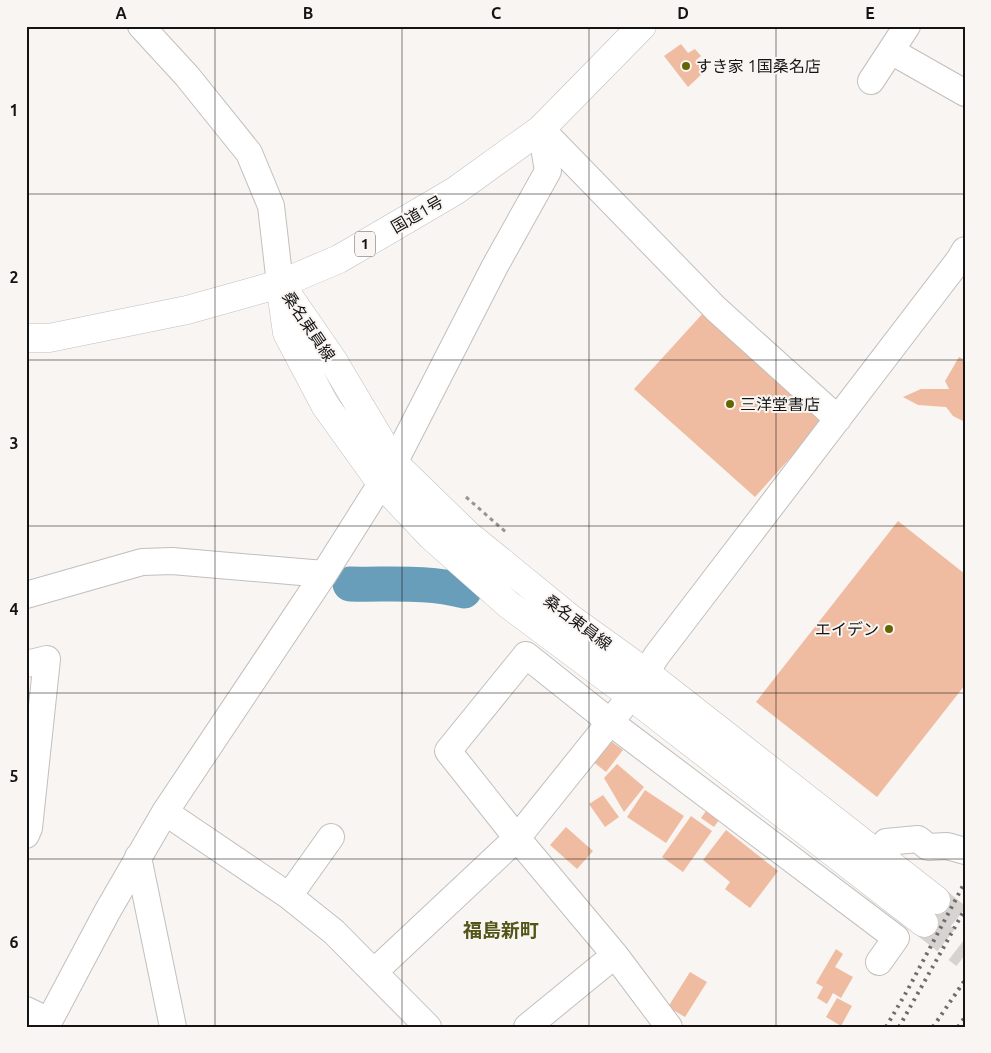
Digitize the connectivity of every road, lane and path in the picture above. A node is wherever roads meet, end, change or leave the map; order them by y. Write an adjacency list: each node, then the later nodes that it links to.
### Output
1 (141, 26): 9 (street)
2 (642, 26): 7 (main road, 国道1号 / 1)
3 (907, 26): 4 (street)
4 (891, 51): 5 (street); 6 (street)
5 (871, 80)
6 (965, 93)
7 (540, 129): 9 (main road, 国道1号 / 1); 11 (street); 12 (street)
8 (965, 250): 11 (street)
9 (280, 284): 10 (main road, 国道1号 / 1); 12 (main road, 桑名東員線)
10 (26, 338)
11 (838, 419): 16 (street)
12 (387, 473): 13 (street); 16 (main road, 桑名東員線); 17 (main road, 桑名東員線)
13 (324, 574): 14 (street); 19 (street)
14 (26, 595)
15 (26, 664): 20 (street)
16 (645, 672): 17 (street); 17 (main road, 桑名東員線)
17 (631, 696): 18 (street)
18 (610, 722): 22 (street); 22 (street); 28 (street)
19 (166, 812): 25 (street); 26 (street)
20 (26, 835)
21 (331, 838): 26 (street)
22 (517, 838): 27 (street); 29 (street)
23 (886, 842): 24 (street)
24 (965, 852)
25 (138, 857): 30 (street); 31 (street)
26 (289, 896): 29 (street)
27 (614, 954): 33 (street); 34 (street)
28 (879, 962)
29 (374, 972): 32 (street)
30 (41, 1019)
31 (173, 1027)
32 (428, 1027)
33 (527, 1027)
34 (669, 1027)

